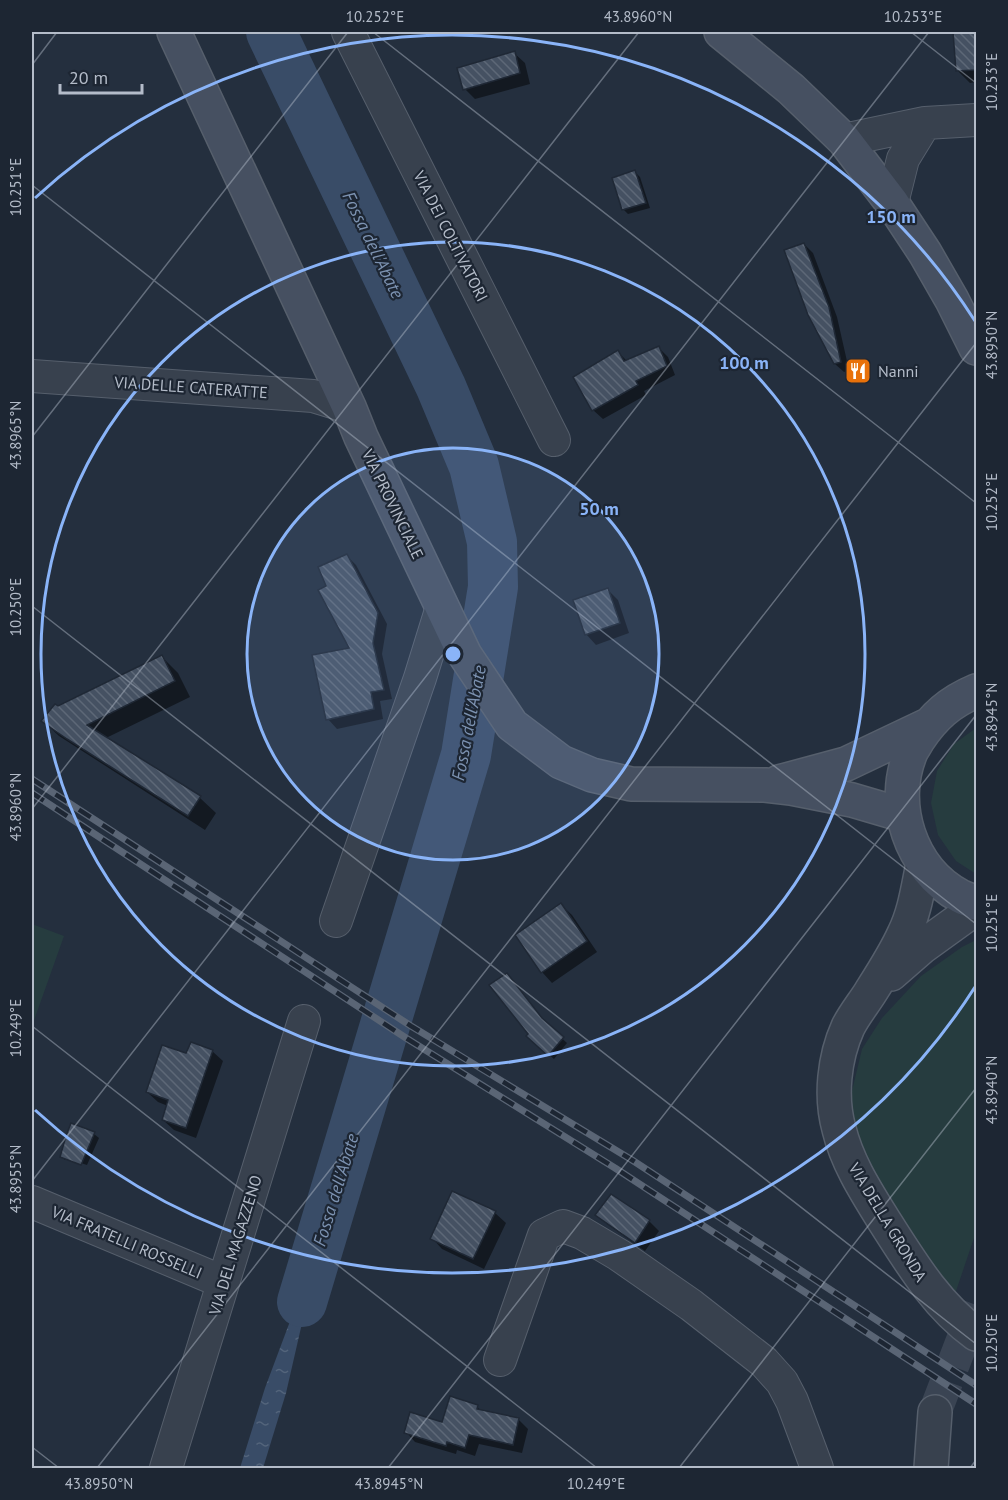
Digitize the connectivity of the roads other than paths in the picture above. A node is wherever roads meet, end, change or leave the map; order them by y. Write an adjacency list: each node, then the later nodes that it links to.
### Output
1 (174, 32): 10 (main road, VIA PROVINCIALE)
2 (348, 32): 11 (street, VIA DEI COLTIVATORI)
3 (721, 32): 6 (main road)
4 (976, 120): 5 (street)
5 (925, 123): 6 (street); 7 (street)
6 (844, 140): 7 (main road)
7 (892, 203): 8 (main road)
8 (976, 348)
9 (32, 376): 10 (street, VIA DELLE CATERATTE)
10 (349, 407): 12 (main road, VIA PROVINCIALE)
11 (554, 440)
12 (442, 607): 15 (main road, VIA PROVINCIALE); 20 (street)
13 (976, 691): 14 (main road)
14 (928, 724): 15 (main road, VIA PROVINCIALE); 16 (main road)
15 (765, 785): 16 (main road, VIA PROVINCIALE)
16 (903, 816): 17 (main road)
17 (923, 864): 18 (main road); 21 (street, VIA DELLA GRONDA)
18 (976, 903)
19 (976, 908): 21 (street, VIA DELLA GRONDA)
20 (336, 921)
21 (871, 991): 25 (street, VIA DELLA GRONDA)
22 (304, 1021): 24 (street, VIA DEL MAGAZZENO)
23 (32, 1202): 24 (street, VIA FRATELLI ROSSELLI)
24 (223, 1282): 28 (street, VIA DEL MAGAZZENO)
25 (976, 1334)
26 (500, 1360): 29 (street)
27 (935, 1412): 30 (street)
28 (166, 1468)
29 (817, 1468)
30 (932, 1468)

